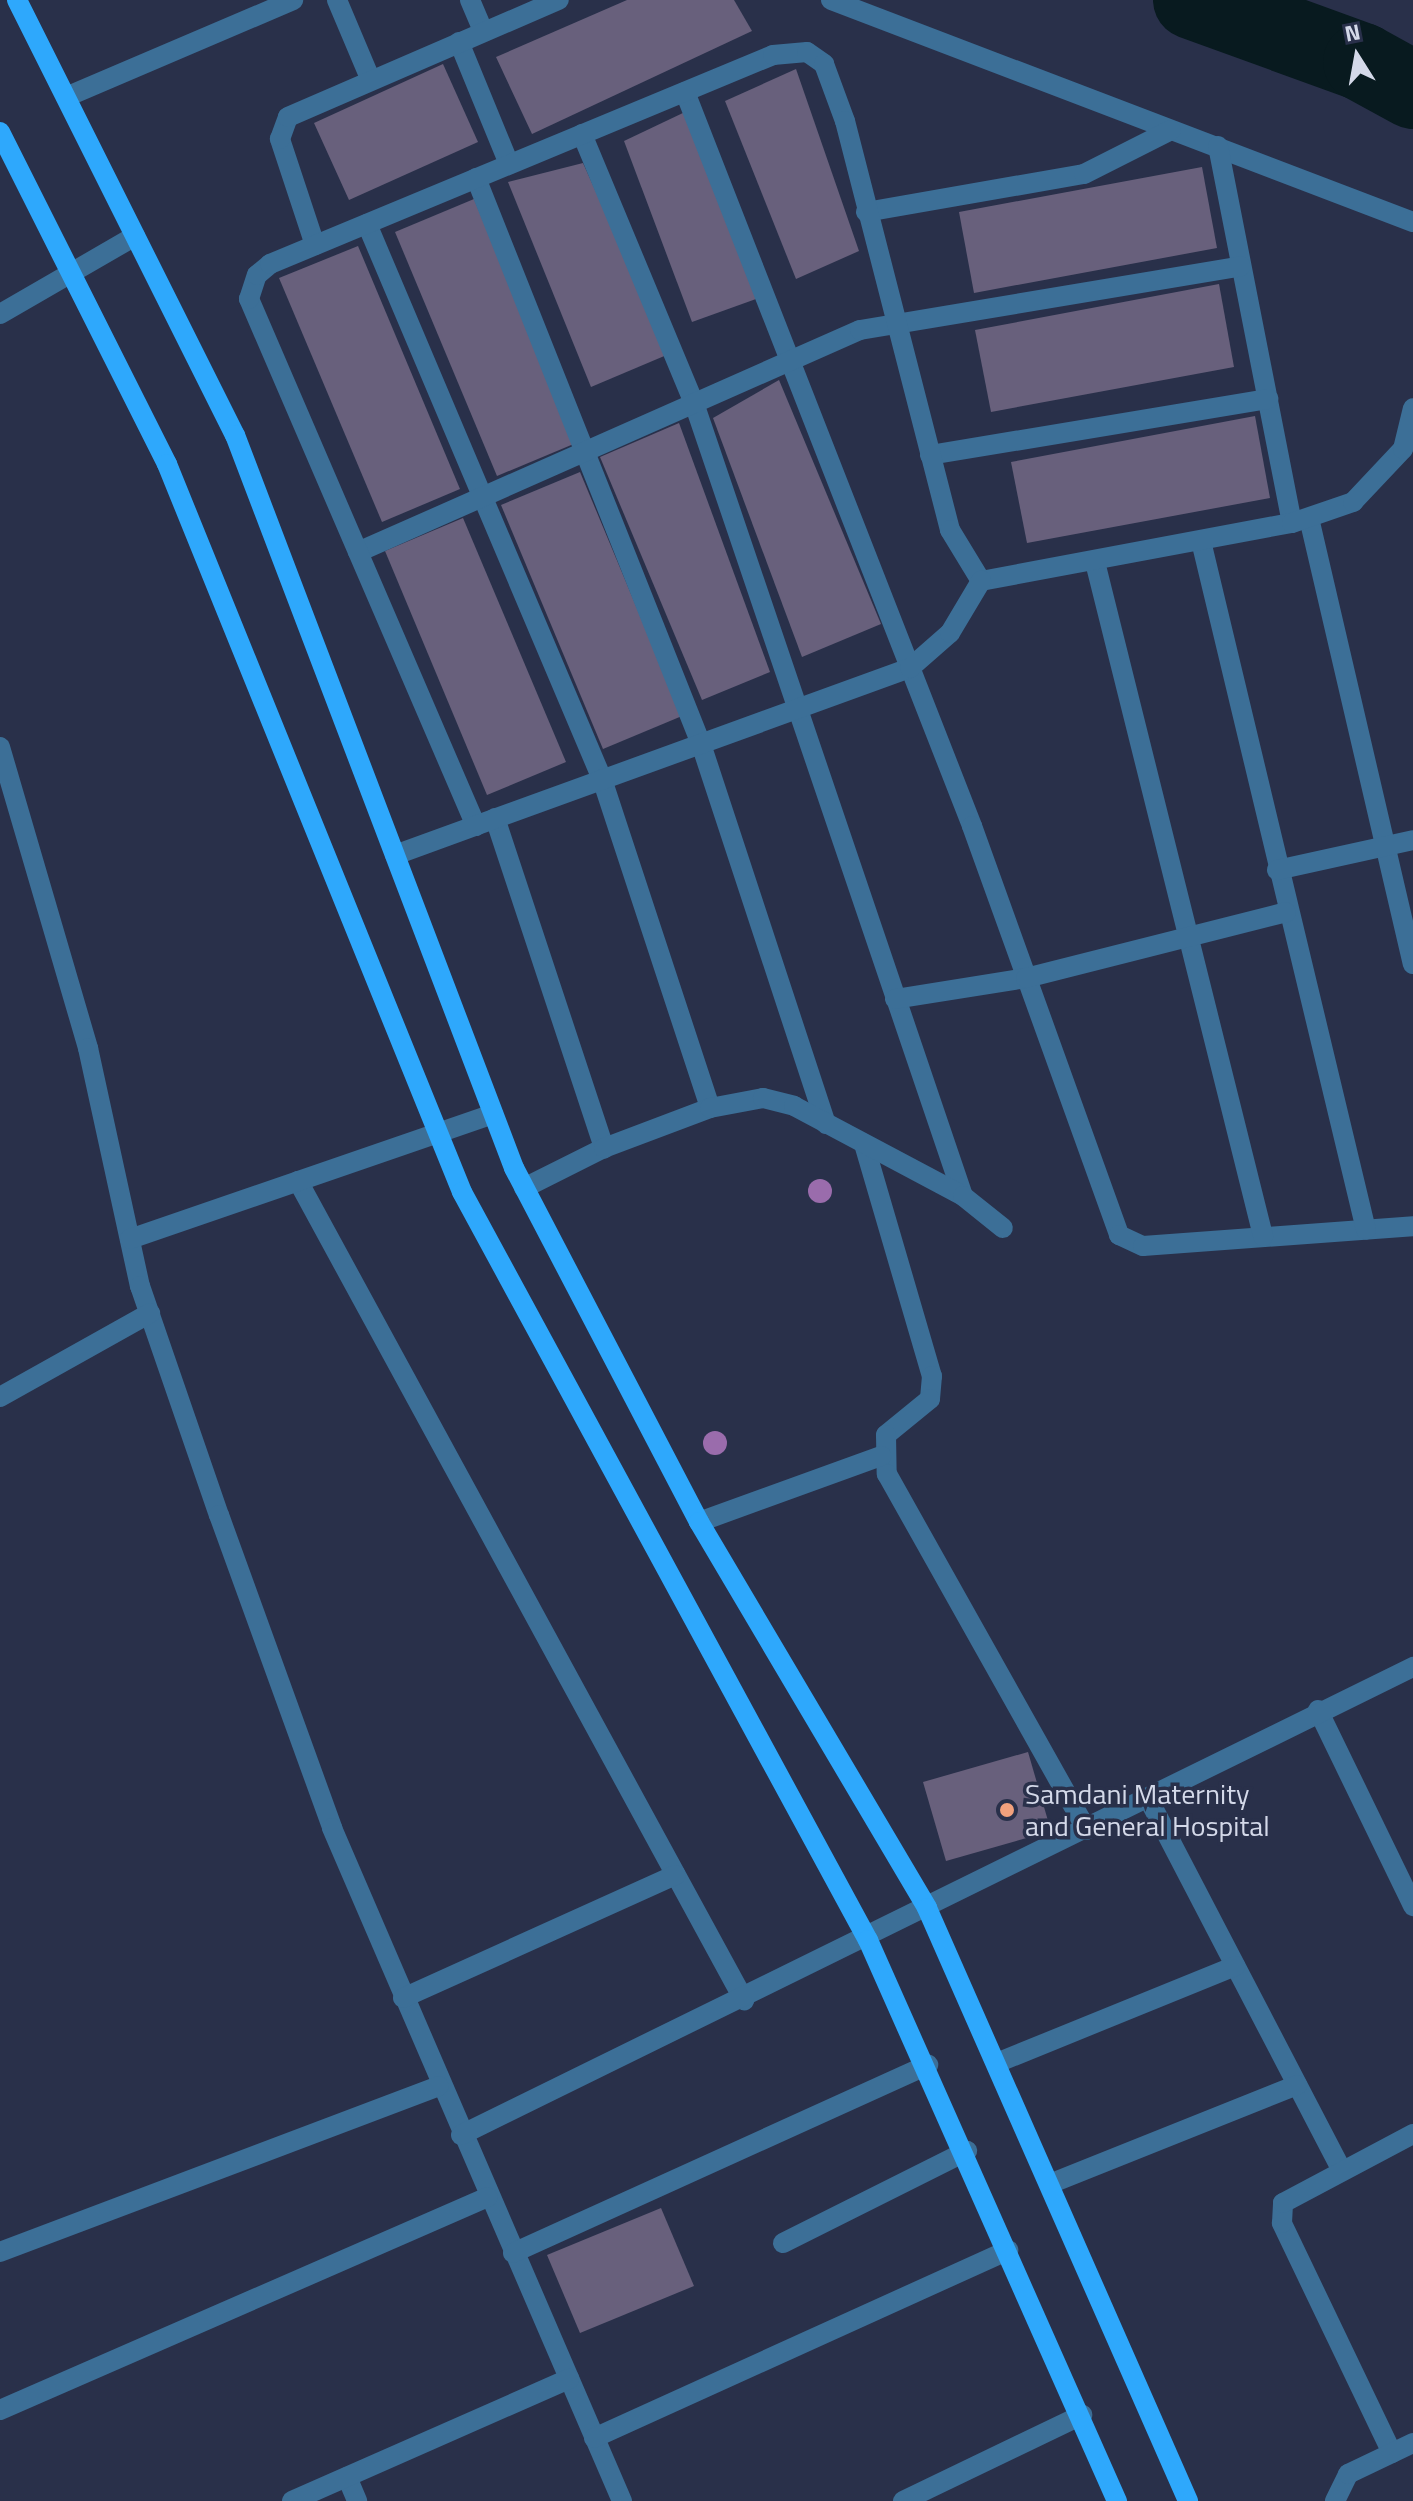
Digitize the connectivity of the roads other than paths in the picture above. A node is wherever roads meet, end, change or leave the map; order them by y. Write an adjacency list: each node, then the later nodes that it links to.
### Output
1 (17, 0): 11 (main road)
2 (293, 0): 11 (street)
3 (337, 0): 9 (street)
4 (470, 0): 7 (street)
5 (559, 0): 7 (street)
6 (831, 0): 12 (street)
7 (483, 31): 8 (street)
8 (459, 42): 9 (street); 16 (street)
9 (370, 78): 22 (street)
10 (685, 92): 14 (street); 18 (street); 27 (street)
11 (66, 97): 21 (main road)
12 (1171, 130): 15 (street); 18 (street)
13 (0, 132): 24 (main road)
14 (582, 134): 16 (street); 29 (street)
15 (1218, 146): 19 (street); 23 (street)
16 (509, 164): 17 (street)
17 (476, 178): 20 (street); 31 (street)
18 (866, 212): 26 (street)
19 (1413, 222)
20 (367, 224): 22 (street); 33 (street)
21 (135, 236): 24 (street); 47 (main road)
22 (315, 245): 36 (street)
23 (1241, 266): 26 (street); 28 (street)
24 (71, 271): 25 (street); 57 (main road)
25 (0, 314)
26 (895, 325): 27 (street); 32 (street)
27 (790, 361): 29 (street); 39 (street)
28 (1268, 399): 32 (street); 34 (street)
29 (694, 403): 31 (street); 40 (street)
30 (1413, 408): 34 (street)
31 (588, 450): 33 (street); 41 (street)
32 (930, 455): 38 (street)
33 (479, 499): 36 (street); 43 (street)
34 (1300, 520): 35 (street); 46 (street)
35 (1201, 541): 37 (street); 48 (street)
36 (358, 552): 44 (street)
37 (1095, 562): 38 (street); 50 (street)
38 (981, 581): 39 (street)
39 (910, 668): 40 (street); 52 (street)
40 (794, 709): 41 (street); 53 (street)
41 (701, 744): 43 (street); 56 (street)
42 (0, 747): 67 (street)
43 (602, 779): 44 (street); 54 (street)
44 (486, 822): 47 (street); 59 (street)
45 (1413, 840): 46 (street)
46 (1388, 846): 48 (street); 51 (street)
47 (395, 855): 55 (main road)
48 (1277, 870): 49 (street)
49 (1286, 912): 50 (street); 65 (street)
50 (1188, 937): 52 (street); 66 (street)
51 (1413, 964)
52 (1026, 978): 53 (street); 66 (street)
53 (895, 999): 62 (street)
54 (710, 1108): 56 (street); 59 (street)
55 (493, 1114): 57 (street); 61 (main road)
56 (826, 1124): 58 (street)
57 (438, 1133): 60 (street); 80 (main road)
58 (864, 1144): 62 (street); 70 (street)
59 (604, 1148): 61 (street)
60 (298, 1181): 67 (street); 76 (street)
61 (524, 1188): 71 (main road)
62 (963, 1196): 64 (street)
63 (1413, 1226): 65 (street)
64 (1003, 1228)
65 (1366, 1230): 66 (street)
66 (1263, 1236)
67 (130, 1239): 68 (street)
68 (150, 1313): 69 (street); 82 (street)
69 (0, 1397)
70 (881, 1456): 71 (street); 75 (street)
71 (699, 1522): 79 (main road)
72 (1413, 1667): 73 (street)
73 (1318, 1710): 74 (street); 77 (street)
74 (1148, 1798): 75 (street); 81 (street)
75 (1087, 1830): 79 (street)
76 (676, 1875): 82 (street); 83 (street)
77 (1408, 1882): 78 (street)
78 (1413, 1906)
79 (927, 1908): 80 (street); 84 (main road)
80 (868, 1940): 83 (street); 85 (main road)
81 (1235, 1966): 84 (street); 86 (street)
82 (403, 1998): 87 (street)
83 (744, 2000): 89 (street)
84 (999, 2062): 92 (main road)
85 (928, 2065): 90 (main road); 97 (street)
86 (1297, 2085): 91 (street); 92 (street)
87 (439, 2086): 89 (street); 96 (street)
88 (1413, 2134): 91 (street)
89 (461, 2135): 93 (street)
90 (967, 2151): 94 (street); 95 (main road)
91 (1341, 2169): 103 (street)
92 (1052, 2183): 110 (main road)
93 (488, 2197): 97 (street); 99 (street)
94 (783, 2243)
95 (1008, 2250): 100 (main road); 101 (street)
96 (0, 2252)
97 (513, 2253): 98 (street)
98 (569, 2379): 101 (street); 104 (street)
99 (0, 2410)
100 (1082, 2415): 108 (street); 109 (main road)
101 (594, 2438): 107 (street)
102 (1413, 2443): 103 (street)
103 (1392, 2453): 111 (street)
104 (347, 2477): 105 (street); 106 (street)
105 (292, 2501)
106 (357, 2501)
107 (622, 2501)
108 (903, 2501)
109 (1117, 2501)
110 (1188, 2501)
111 (1335, 2501)

